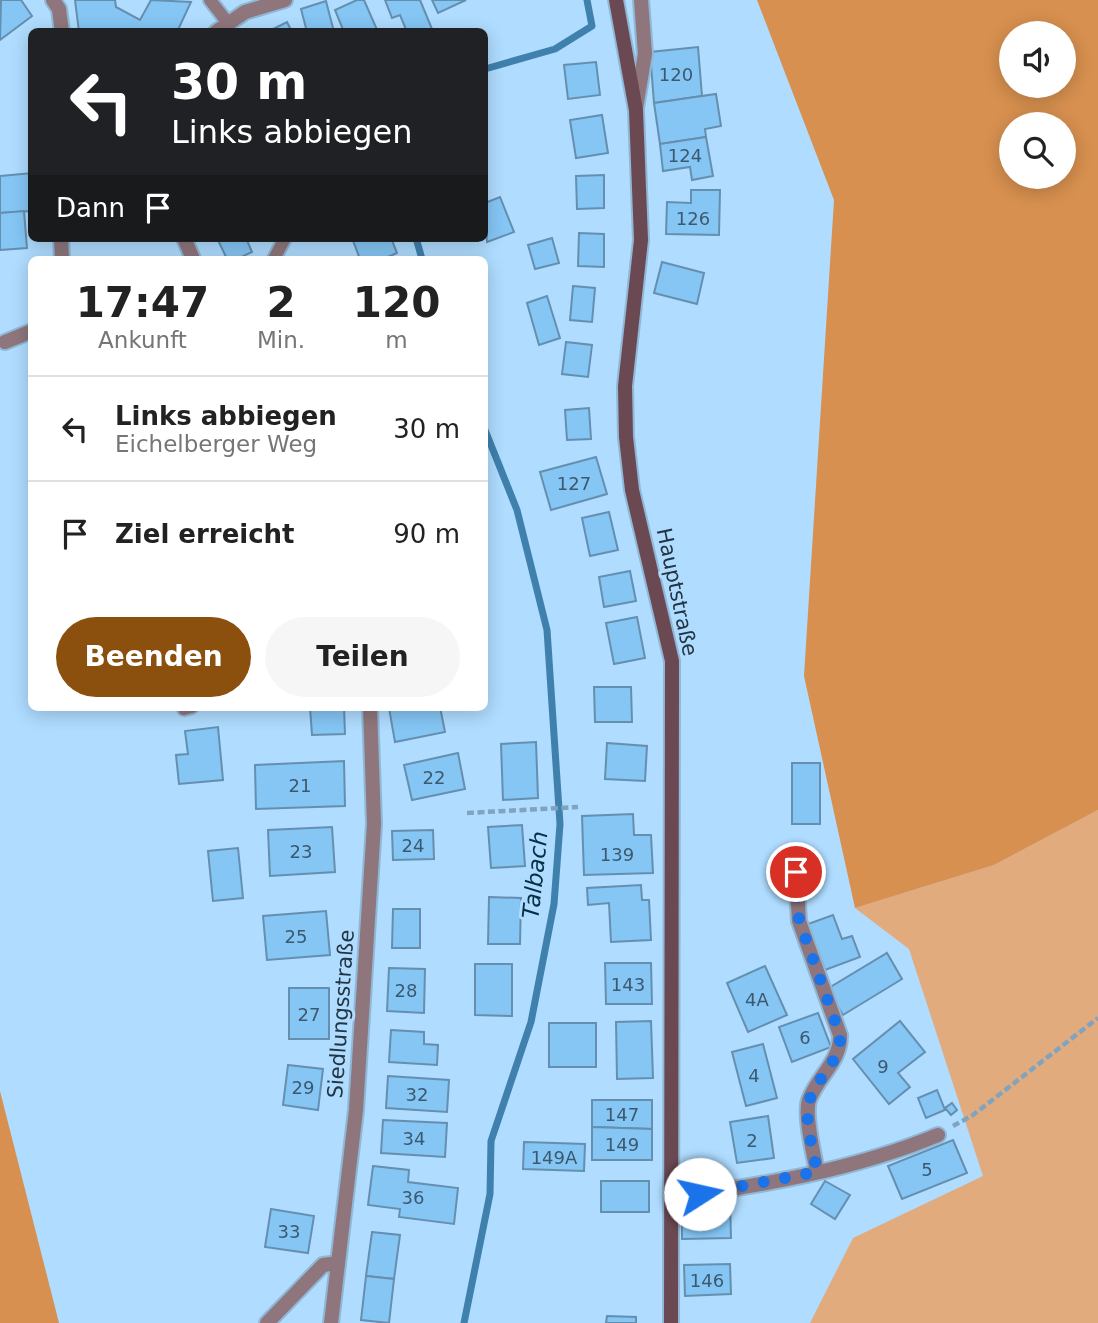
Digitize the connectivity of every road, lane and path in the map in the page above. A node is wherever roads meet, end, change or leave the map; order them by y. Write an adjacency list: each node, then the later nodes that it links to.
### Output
1 (53, 0): 7 (street)
2 (211, 0): 6 (lane)
3 (285, 0): 6 (street)
4 (616, 0): 8 (main road, Hauptstraße)
5 (641, 0): 8 (street)
6 (222, 27)
7 (61, 28)
8 (636, 110): 18 (main road, Hauptstraße)
9 (28, 332): 10 (street)
10 (2, 342)
11 (370, 711): 19 (street, Siedlungsstraße)
12 (575, 807): 13 (path)
13 (467, 813)
14 (796, 872): 17 (street)
15 (1098, 1018): 16 (path)
16 (938, 1135): 17 (street)
17 (817, 1172): 18 (street)
18 (673, 1198): 22 (main road, Hauptstraße)
19 (338, 1263): 20 (street); 21 (street, Siedlungsstraße)
20 (267, 1323)
21 (331, 1323)
22 (671, 1323)

